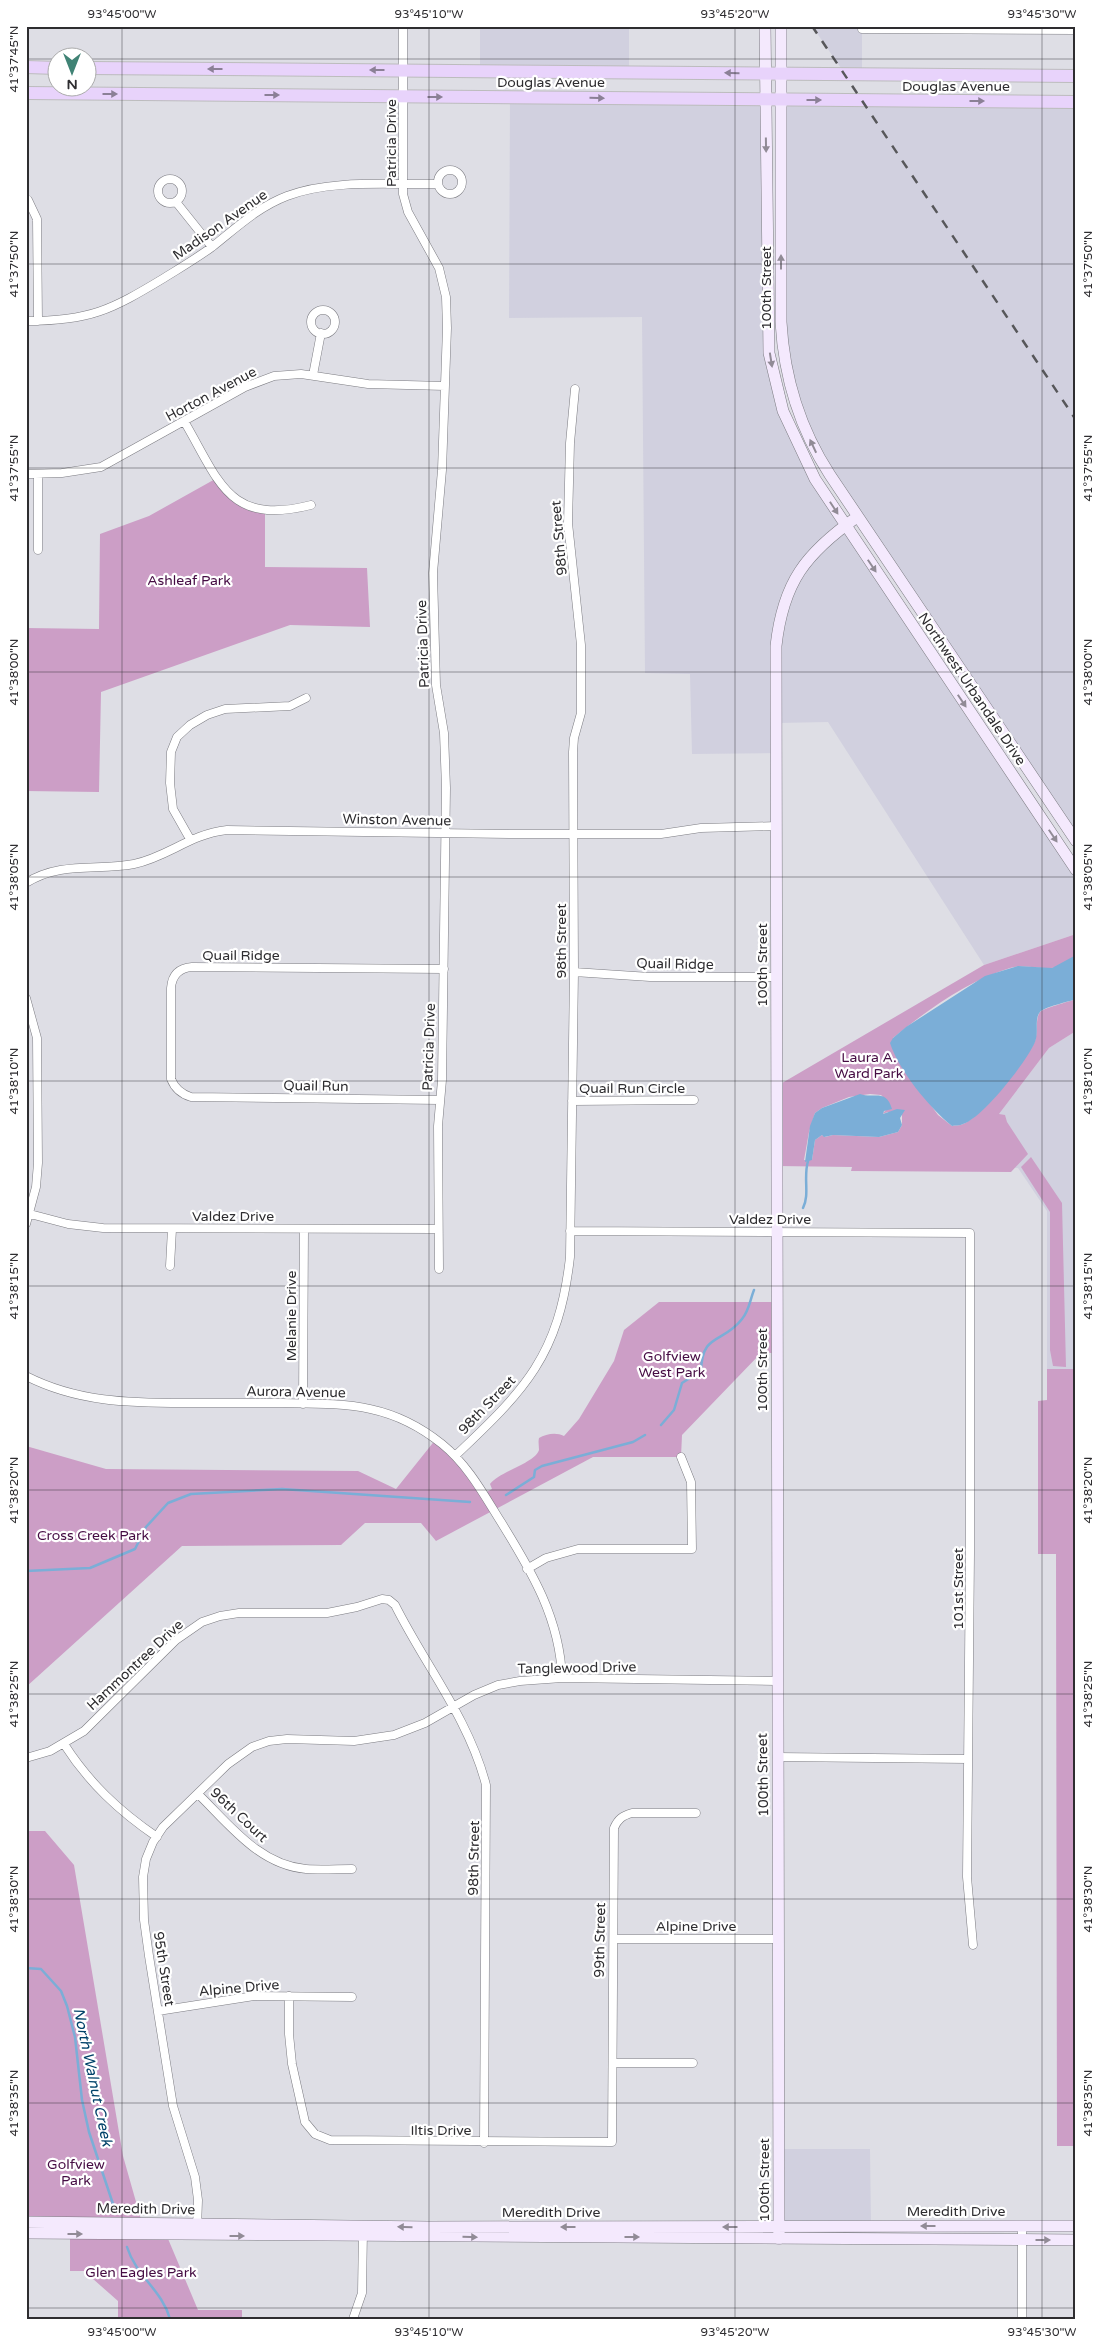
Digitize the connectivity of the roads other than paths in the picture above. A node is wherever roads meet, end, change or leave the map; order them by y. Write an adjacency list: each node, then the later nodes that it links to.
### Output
1 (402, 26): 9 (street, Patricia Drive)
2 (764, 26): 10 (main road, 100th Street)
3 (780, 26): 11 (main road, 100th Street)
4 (862, 29): 5 (street)
5 (1076, 30)
6 (26, 67): 7 (main road)
7 (48, 68)
8 (98, 68): 9 (main road, Douglas Avenue, one-way to 8)
9 (403, 70): 10 (main road, Douglas Avenue, one-way to 9); 14 (street, Patricia Drive)
10 (765, 73): 11 (main road, Douglas Avenue); 15 (main road, 100th Street)
11 (781, 73): 12 (main road, Douglas Avenue); 16 (main road, 100th Street)
12 (1076, 76)
13 (26, 94): 14 (main road, Douglas Avenue, one-way to 14)
14 (404, 96): 15 (main road, Douglas Avenue, one-way to 15); 18 (street, Patricia Drive)
15 (765, 99): 16 (main road, Douglas Avenue); 34 (main road, 100th Street, one-way to 34)
16 (782, 100): 17 (main road, Douglas Avenue, one-way to 17); 33 (main road, 100th Street, one-way to 16)
17 (1076, 102)
18 (402, 184): 19 (street, Madison Avenue); 22 (street, Madison Avenue); 27 (street, Patricia Drive)
19 (437, 184)
20 (28, 200): 24 (street)
21 (176, 202): 22 (street)
22 (212, 247): 24 (street, Madison Avenue)
23 (26, 321): 24 (street, Madison Avenue)
24 (38, 321)
25 (321, 334): 26 (street)
26 (313, 375): 27 (street, Horton Avenue); 29 (street, Horton Avenue)
27 (445, 386): 38 (street, Patricia Drive)
28 (575, 389): 39 (street, 98th Street)
29 (184, 421): 31 (street, Horton Avenue); 32 (street)
30 (26, 474): 31 (street, Horton Avenue)
31 (38, 474): 35 (street)
32 (311, 505)
33 (857, 517): 34 (main road, 100th Street); 41 (main road, Northwest Urbandale Drive)
34 (845, 525): 37 (main road, 100th Street); 42 (main road, Northwest Urbandale Drive, one-way to 42)
35 (38, 550)
36 (306, 698): 40 (street)
37 (777, 826): 39 (street, Winston Avenue); 46 (main road, 100th Street)
38 (446, 833): 39 (street, Winston Avenue); 40 (street, Winston Avenue); 44 (street, Patricia Drive)
39 (573, 834): 45 (street, 98th Street)
40 (190, 840): 43 (street, Winston Avenue)
41 (1076, 841)
42 (1076, 870)
43 (26, 883)
44 (444, 969): 48 (street, Quail Ridge); 49 (street, Patricia Drive)
45 (574, 972): 46 (street, Quail Ridge); 51 (street, 98th Street)
46 (777, 977): 58 (main road, 100th Street)
47 (26, 998): 52 (street)
48 (191, 1097): 49 (street, Quail Run)
49 (440, 1100): 56 (street, Patricia Drive)
50 (694, 1100): 51 (street, Quail Run Circle)
51 (572, 1101): 57 (street, 98th Street)
52 (30, 1214): 53 (street); 54 (street, Valdez Drive)
53 (26, 1224)
54 (172, 1229): 55 (street, Valdez Drive); 60 (street)
55 (304, 1229): 56 (street, Valdez Drive); 63 (street, Melanie Drive)
56 (438, 1229): 61 (street, Patricia Drive)
57 (570, 1231): 58 (street, Valdez Drive); 64 (street, 98th Street)
58 (777, 1232): 59 (street, Valdez Drive); 69 (main road, 100th Street)
59 (970, 1232): 74 (street, 101st Street)
60 (170, 1266)
61 (439, 1269)
62 (26, 1376): 63 (street, Aurora Avenue)
63 (303, 1404): 64 (street, Aurora Avenue)
64 (455, 1456): 66 (street, Aurora Avenue)
65 (681, 1457): 66 (street)
66 (527, 1569): 68 (street, Aurora Avenue)
67 (388, 1600): 70 (street, 98th Street); 71 (street, Hammontree Drive)
68 (562, 1678): 69 (street, Tanglewood Drive); 70 (street, Tanglewood Drive)
69 (778, 1680): 72 (main road, 100th Street)
70 (453, 1707): 75 (street, Tanglewood Drive); 87 (street, 98th Street)
71 (64, 1744): 73 (street, Hammontree Drive); 77 (street)
72 (777, 1757): 74 (street); 80 (main road, 100th Street)
73 (26, 1758)
74 (968, 1759): 81 (street, 101st Street)
75 (198, 1794): 77 (street, Tanglewood Drive); 78 (street, 96th Court)
76 (696, 1813): 79 (street, 99th Street)
77 (156, 1836): 84 (street, 95th Street)
78 (352, 1869)
79 (614, 1938): 80 (street, Alpine Drive); 85 (street, 99th Street)
80 (779, 1939): 90 (main road, 100th Street)
81 (973, 1945)
82 (289, 1996): 83 (street, Alpine Drive); 84 (street, Alpine Drive); 87 (street, Iltis Drive)
83 (352, 1997)
84 (158, 2010): 93 (street, 95th Street)
85 (613, 2063): 86 (street); 88 (street, 99th Street)
86 (692, 2063)
87 (484, 2142): 88 (street, Iltis Drive)
88 (612, 2142)
89 (26, 2222): 93 (main road, Meredith Drive)
90 (779, 2226): 91 (main road, Meredith Drive, one-way to 90); 94 (main road, Meredith Drive, one-way to 94); 96 (main road, 100th Street)
91 (1022, 2226): 92 (main road, Meredith Drive); 97 (street)
92 (1076, 2226)
93 (197, 2230): 94 (main road, Meredith Drive); 95 (main road, Meredith Drive, one-way to 93)
94 (363, 2231): 96 (main road, Meredith Drive, one-way to 96); 99 (street)
95 (26, 2233)
96 (778, 2239): 97 (main road, Meredith Drive)
97 (1022, 2240): 98 (main road, Meredith Drive, one-way to 98); 100 (street)
98 (1076, 2240)
99 (353, 2319)
100 (1022, 2319)

